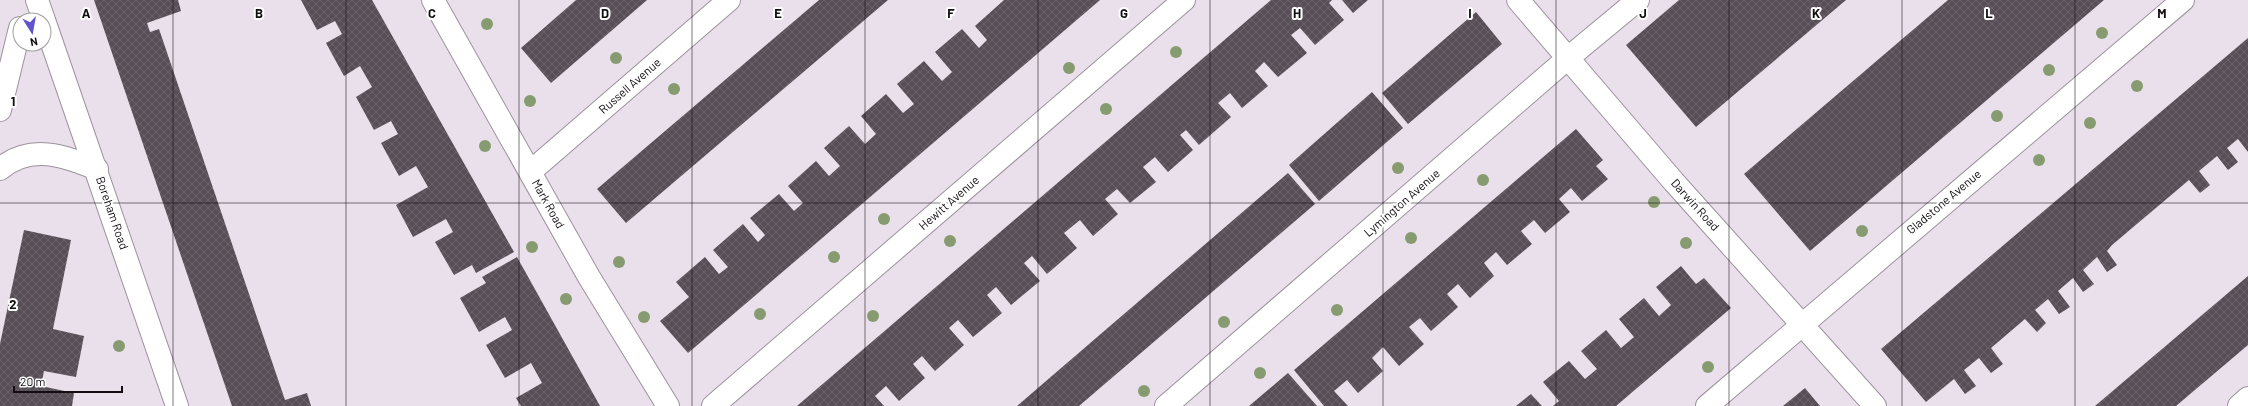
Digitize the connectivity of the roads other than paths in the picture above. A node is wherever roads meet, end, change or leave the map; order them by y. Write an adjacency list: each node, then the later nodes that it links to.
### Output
1 (27, 0): 9 (street)
2 (37, 0): 10 (street, Boreham Road)
3 (433, 0): 17 (street, Mark Road)
4 (730, 0): 17 (street, Russell Avenue)
5 (1184, 0): 22 (street, Hewitt Avenue)
6 (1518, 0): 13 (street, Darwin Road)
7 (1638, 0): 13 (street, Lymington Avenue)
8 (2183, 0): 18 (street, Gladstone Avenue)
9 (24, 12)
10 (41, 12)
11 (52, 43): 16 (street, Boreham Road)
12 (14, 52): 14 (street)
13 (1568, 58): 18 (street, Darwin Road); 23 (street, Lymington Avenue)
14 (0, 110)
15 (0, 169): 16 (street)
16 (97, 170): 20 (street, Boreham Road)
17 (530, 172): 21 (street, Mark Road)
18 (1802, 324): 24 (street, Gladstone Avenue); 25 (street, Darwin Road)
19 (2248, 398): 26 (street)
20 (177, 406)
21 (668, 406)
22 (713, 406)
23 (1166, 406)
24 (1707, 406)
25 (1875, 406)
26 (2239, 406)

